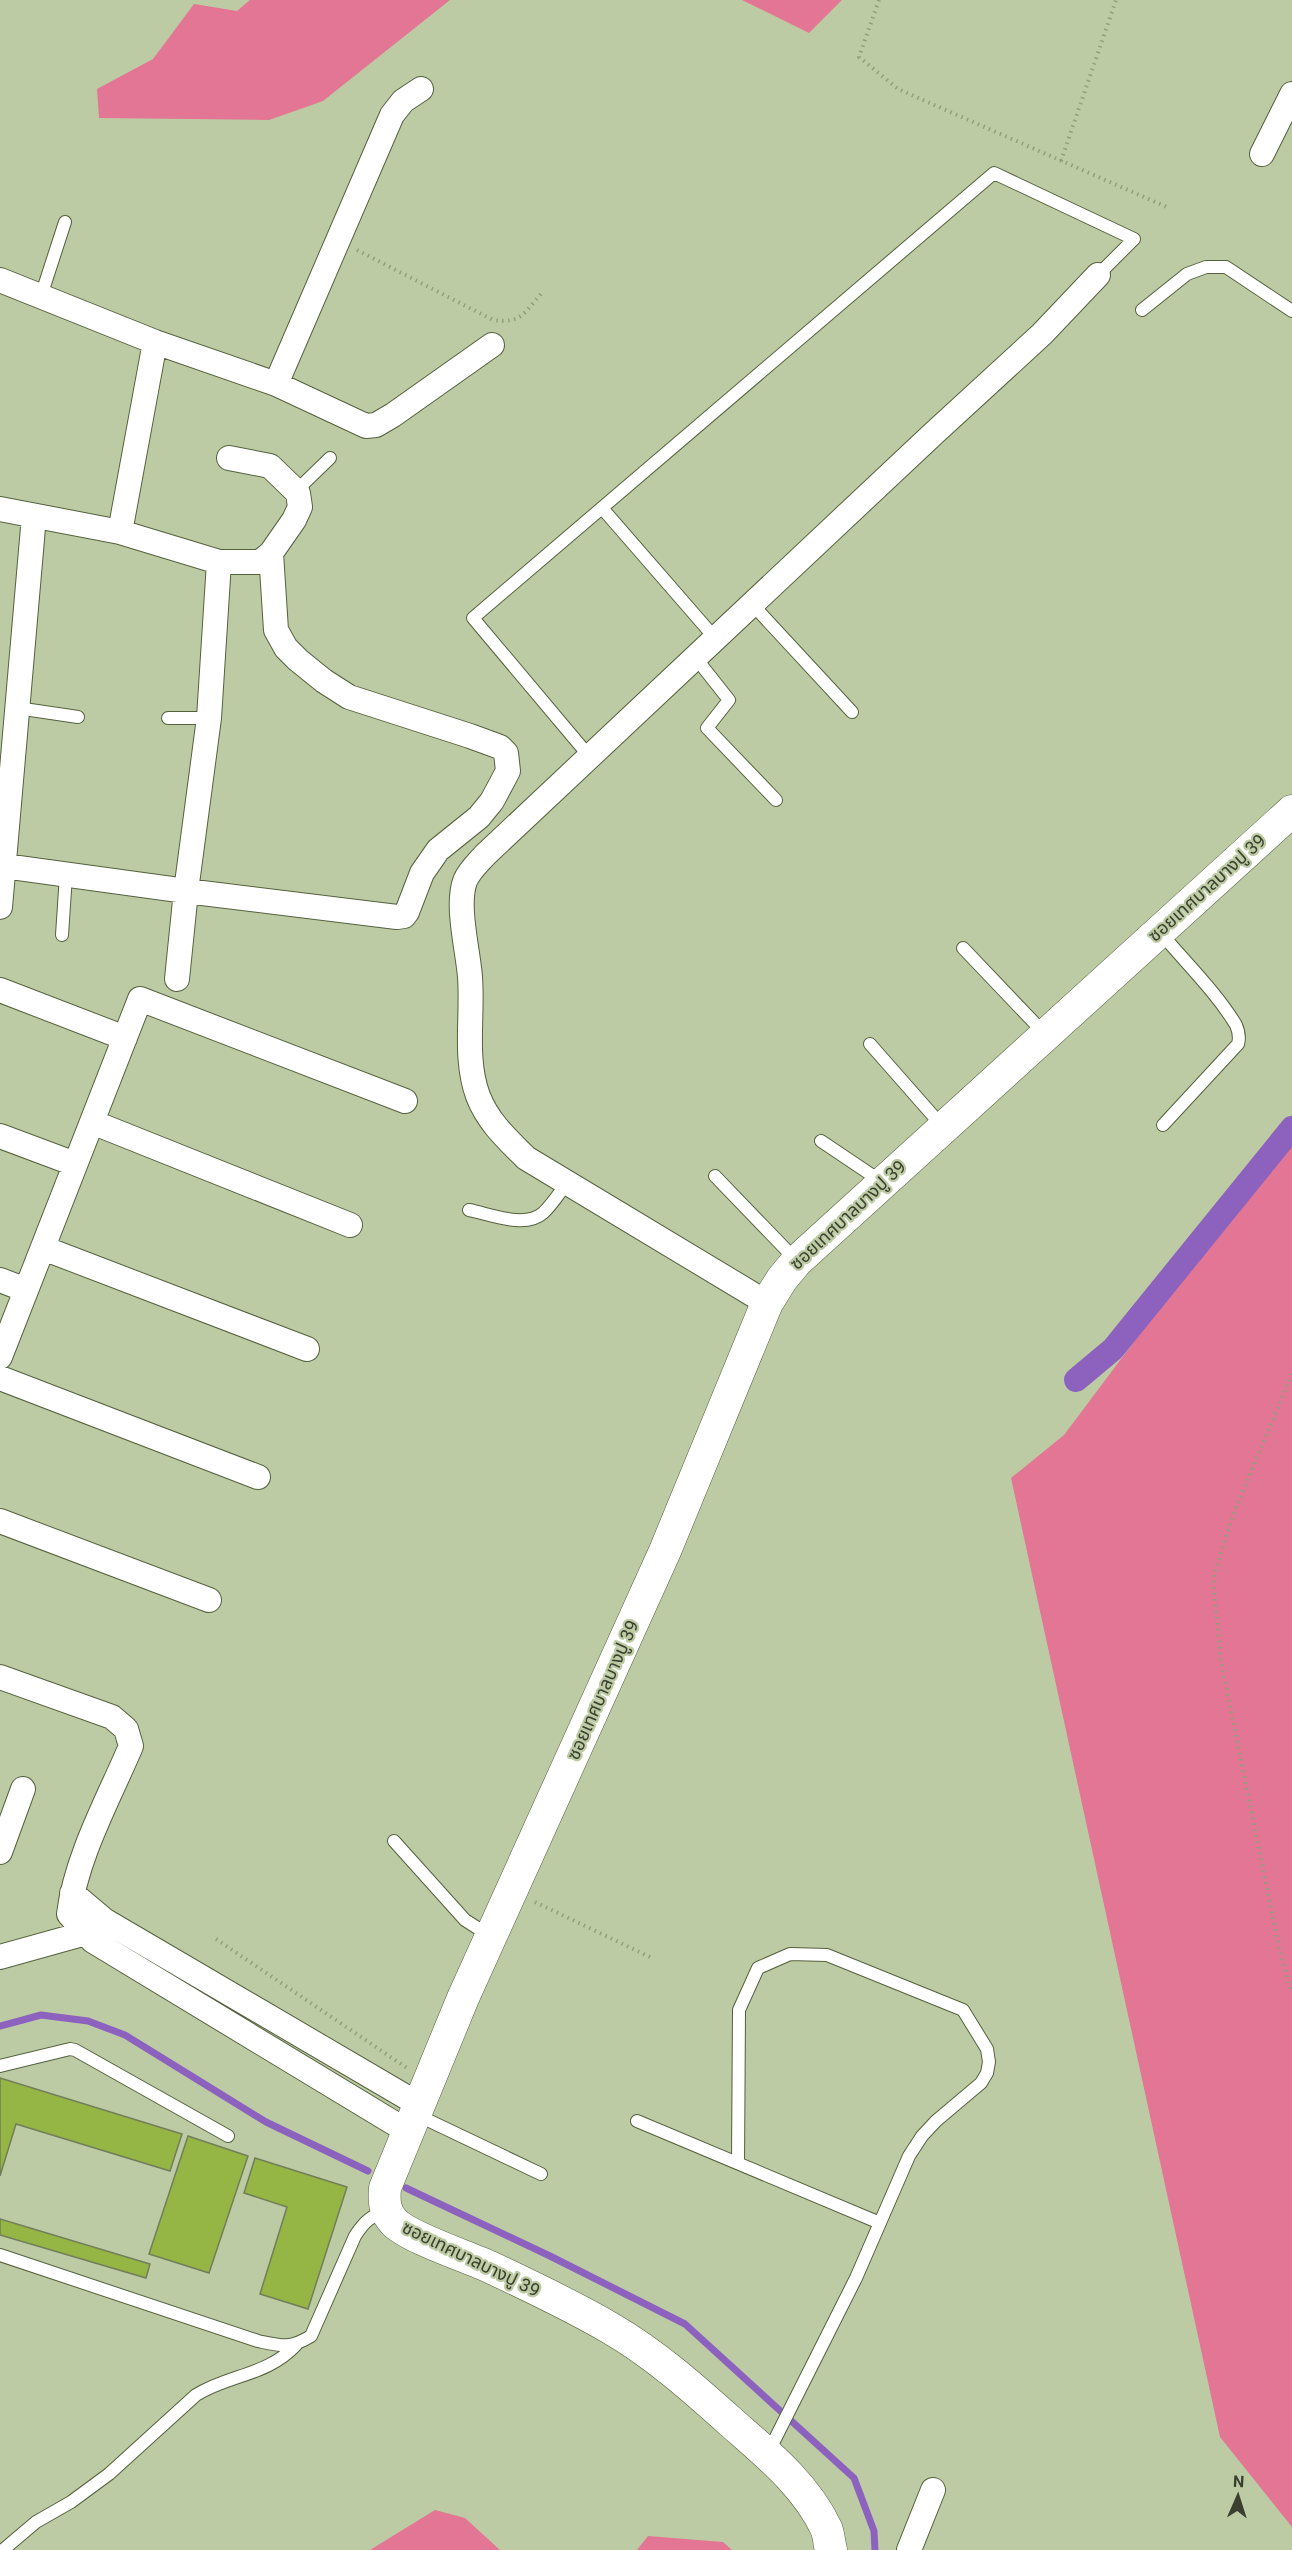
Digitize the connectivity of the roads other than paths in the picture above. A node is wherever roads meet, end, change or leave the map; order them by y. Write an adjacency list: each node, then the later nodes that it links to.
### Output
1 (421, 89): 12 (street)
2 (1292, 94): 3 (street)
3 (1262, 154)
4 (65, 222): 7 (lane)
5 (1098, 275): 16 (lane); 22 (street)
6 (0, 280): 7 (street)
7 (41, 296): 10 (street)
8 (1142, 309): 9 (lane)
9 (1292, 311)
10 (155, 342): 12 (street); 19 (street)
11 (492, 345): 12 (street)
12 (276, 384)
13 (229, 458): 15 (street)
14 (330, 458): 15 (lane)
15 (296, 491): 20 (street)
16 (602, 508): 23 (lane); 30 (lane)
17 (0, 509): 18 (street)
18 (34, 516): 19 (street); 25 (street)
19 (120, 532): 21 (street)
20 (270, 554): 21 (street); 35 (street)
21 (219, 562): 29 (street)
22 (752, 604): 23 (street); 26 (lane)
23 (716, 638): 24 (street)
24 (694, 657): 30 (street); 31 (lane)
25 (17, 708): 27 (lane); 33 (street)
26 (852, 712)
27 (78, 717)
28 (168, 718): 29 (lane)
29 (209, 718): 35 (street)
30 (589, 756): 54 (street)
31 (776, 800)
32 (1292, 811): 37 (street, ซอยเทศบาลบางปู 39)
33 (4, 866): 34 (street); 36 (street)
34 (66, 875): 35 (street); 38 (lane)
35 (186, 891): 40 (street)
36 (0, 907)
37 (1159, 931): 42 (street, ซอยเทศบาลบางปู 39); 47 (lane)
38 (62, 935)
39 (963, 948): 42 (lane)
40 (177, 979)
41 (0, 990): 43 (street)
42 (1045, 1034): 48 (street, ซอยเทศบาลบางปู 39)
43 (125, 1038): 45 (street); 46 (street)
44 (870, 1044): 48 (lane)
45 (405, 1101)
46 (92, 1122): 51 (street); 56 (street)
47 (1163, 1125)
48 (943, 1127): 53 (street, ซอยเทศบาลบางปู 39)
49 (0, 1136): 51 (street)
50 (821, 1141): 53 (lane)
51 (75, 1164): 57 (street)
52 (715, 1176): 58 (lane)
53 (882, 1182): 58 (street, ซอยเทศบาลบางปู 39)
54 (567, 1183): 55 (lane); 61 (street)
55 (469, 1210)
56 (350, 1225)
57 (43, 1248): 60 (street); 62 (street)
58 (797, 1261): 61 (street, ซอยเทศบาลบางปู 39)
59 (0, 1280): 60 (street)
60 (26, 1290): 63 (street)
61 (767, 1302): 74 (street, ซอยเทศบาลบางปู 39)
62 (307, 1348)
63 (0, 1357)
64 (0, 1378): 65 (street)
65 (258, 1477)
66 (0, 1521): 67 (street)
67 (209, 1600)
68 (0, 1677): 72 (street)
69 (23, 1789): 71 (street)
70 (394, 1841): 74 (lane)
71 (0, 1852)
72 (72, 1893): 73 (street); 77 (street)
73 (86, 1933): 75 (street); 77 (street)
74 (491, 1937): 77 (street, ซอยเทศบาลบางปู 39)
75 (0, 1957)
76 (0, 2066): 79 (lane)
77 (417, 2108): 81 (lane); 82 (street, ซอยเทศบาลบางปู 39)
78 (637, 2121): 80 (lane)
79 (228, 2136)
80 (738, 2163): 83 (lane); 83 (lane)
81 (541, 2174)
82 (387, 2212): 85 (lane); 86 (street, ซอยเทศบาลบางปู 39)
83 (880, 2223): 86 (lane)
84 (0, 2256): 85 (lane)
85 (296, 2345): 88 (lane)
86 (773, 2441): 89 (street, ซอยเทศบาลบางปู 39)
87 (933, 2490): 90 (street)
88 (3, 2550)
89 (831, 2550)
90 (909, 2550)

